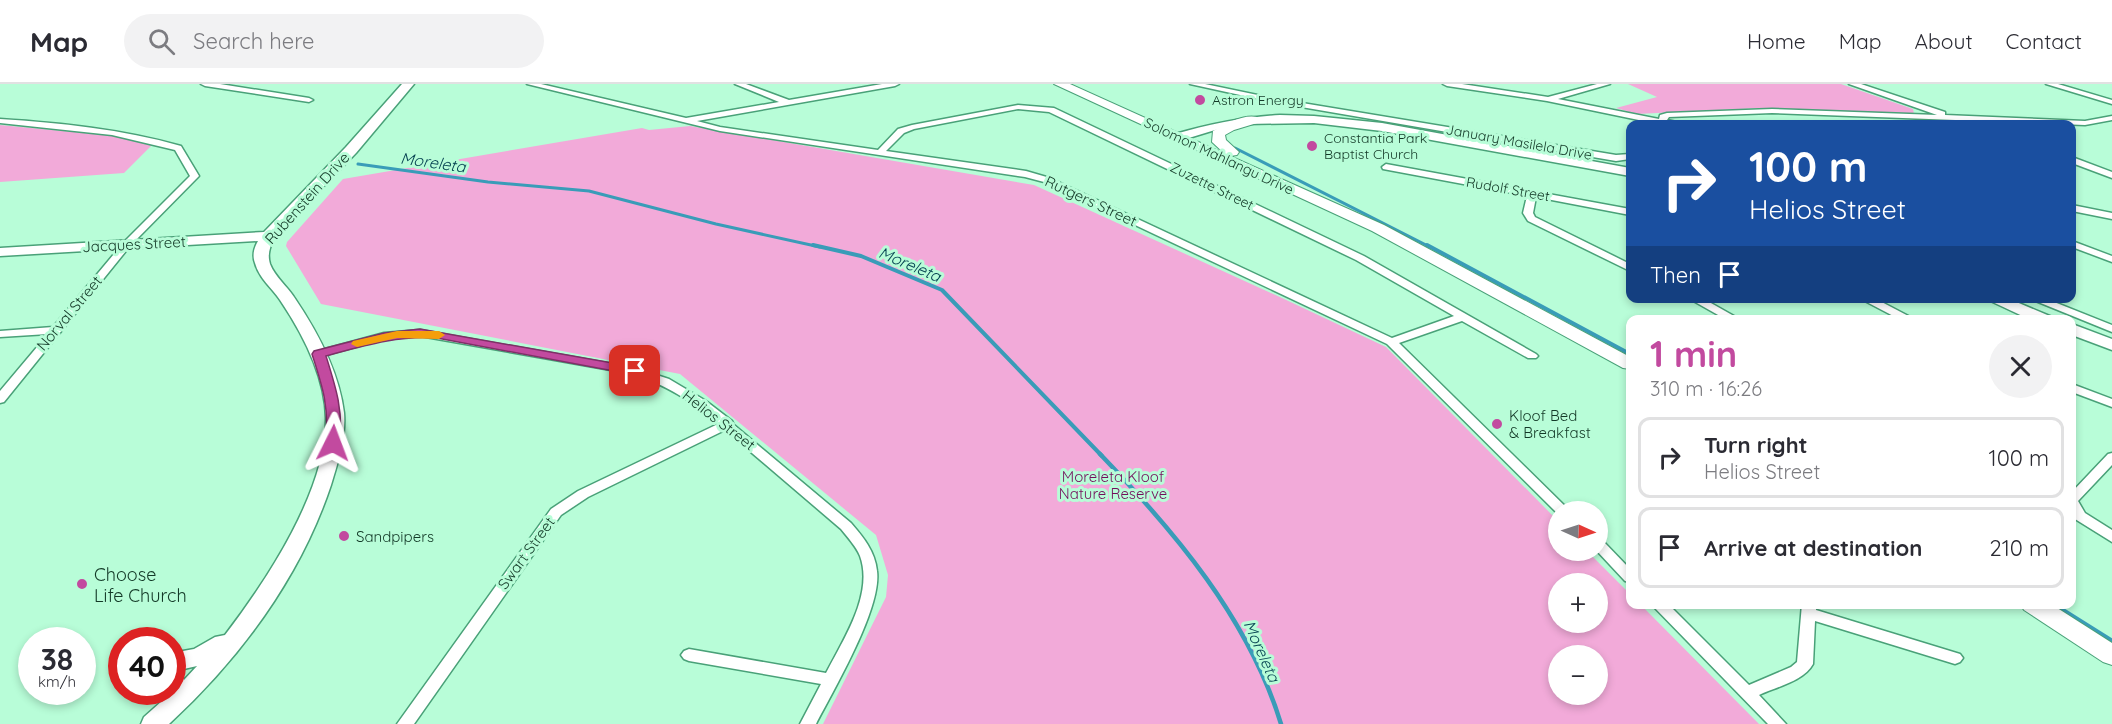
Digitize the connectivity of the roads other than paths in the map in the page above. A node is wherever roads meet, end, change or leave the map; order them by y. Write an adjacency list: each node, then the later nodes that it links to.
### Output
1 (205, 84): 15 (street)
2 (256, 84): 15 (street)
3 (408, 84): 45 (street, Rubenstein Drive)
4 (531, 84): 28 (street, Rutgers Street)
5 (739, 84): 18 (street)
6 (895, 84): 14 (street)
7 (1060, 84): 32 (main road, Solomon Mahlangu Drive)
8 (1076, 84): 32 (main road, Solomon Mahlangu Drive)
9 (1194, 84): 35 (street, January Masilela Drive)
10 (1447, 84): 16 (street)
11 (1606, 84): 16 (street)
12 (1854, 84): 20 (street)
13 (2050, 84): 19 (street)
14 (871, 86): 18 (street)
15 (243, 90): 17 (street)
16 (1546, 99): 23 (street)
17 (309, 100)
18 (787, 102): 28 (street)
19 (2112, 102)
20 (1953, 118): 24 (street); 25 (street); 26 (street)
21 (2112, 118): 30 (street)
22 (1252, 120): 29 (street, January Masilela Drive); 32 (street, January Masilela Drive); 33 (main road)
23 (1648, 120)
24 (1663, 120)
25 (1959, 120)
26 (2006, 120)
27 (0, 121): 46 (street, Norval Street)
28 (682, 121): 31 (street); 34 (street, Rutgers Street)
29 (1359, 123): 32 (street, January Masilela Drive); 38 (street, January Masilela Drive)
30 (2076, 123)
31 (661, 124)
32 (1181, 134): 33 (main road, Solomon Mahlangu Drive); 44 (main road, Solomon Mahlangu Drive)
33 (1232, 152): 44 (main road, Solomon Mahlangu Drive)
34 (879, 153): 60 (street, Zuzette Street); 65 (street, Rutgers Street)
35 (1626, 157)
36 (2076, 162): 39 (street)
37 (1386, 167): 40 (street, Rudolf Street)
38 (1626, 171)
39 (2112, 175)
40 (1532, 194): 42 (street, Rudolf Street); 50 (street)
41 (2076, 209): 43 (street)
42 (1626, 211)
43 (2112, 216)
44 (1378, 228): 69 (main road, Solomon Mahlangu Drive)
45 (268, 236): 46 (street, Jacques Street); 67 (street, Rubenstein Drive)
46 (127, 244): 48 (street, Jacques Street); 62 (street, Norval Street)
47 (2076, 246): 49 (street)
48 (0, 252)
49 (2112, 259)
50 (1626, 266)
51 (1703, 303): 55 (street)
52 (1875, 303): 56 (street)
53 (2004, 303): 57 (street)
54 (2045, 303): 59 (street)
55 (1726, 315)
56 (1900, 315)
57 (2034, 315)
58 (2076, 315): 61 (street)
59 (2076, 315)
60 (1462, 317): 65 (street); 68 (street, Zuzette Street)
61 (2112, 329)
62 (54, 330): 64 (street); 71 (street, Norval Street)
63 (2076, 331): 66 (street)
64 (0, 334)
65 (1391, 342): 76 (street, Rutgers Street)
66 (2112, 345)
67 (318, 354): 73 (street, Helios Street); 84 (street, Rubenstein Drive)
68 (1533, 356)
69 (1626, 362)
70 (2076, 390): 72 (street)
71 (0, 399)
72 (2112, 403)
73 (728, 424): 89 (street, Helios Street); 93 (street, Swart Street)
74 (2112, 457): 75 (street)
75 (2076, 497)
76 (1554, 501)
77 (2076, 508): 78 (street)
78 (2112, 537)
79 (1608, 554): 80 (street)
80 (1626, 573)
81 (1663, 609): 90 (street)
82 (1809, 609): 87 (street); 90 (street)
83 (2040, 609): 85 (main road)
84 (239, 634): 88 (street); 92 (street, Rubenstein Drive)
85 (2112, 654)
86 (688, 655): 89 (street)
87 (1955, 658)
88 (186, 659)
89 (831, 680): 94 (street, Helios Street)
90 (1747, 693): 95 (street)
91 (164, 705): 92 (street)
92 (156, 722)
93 (405, 724)
94 (808, 724)
95 (1778, 724)

